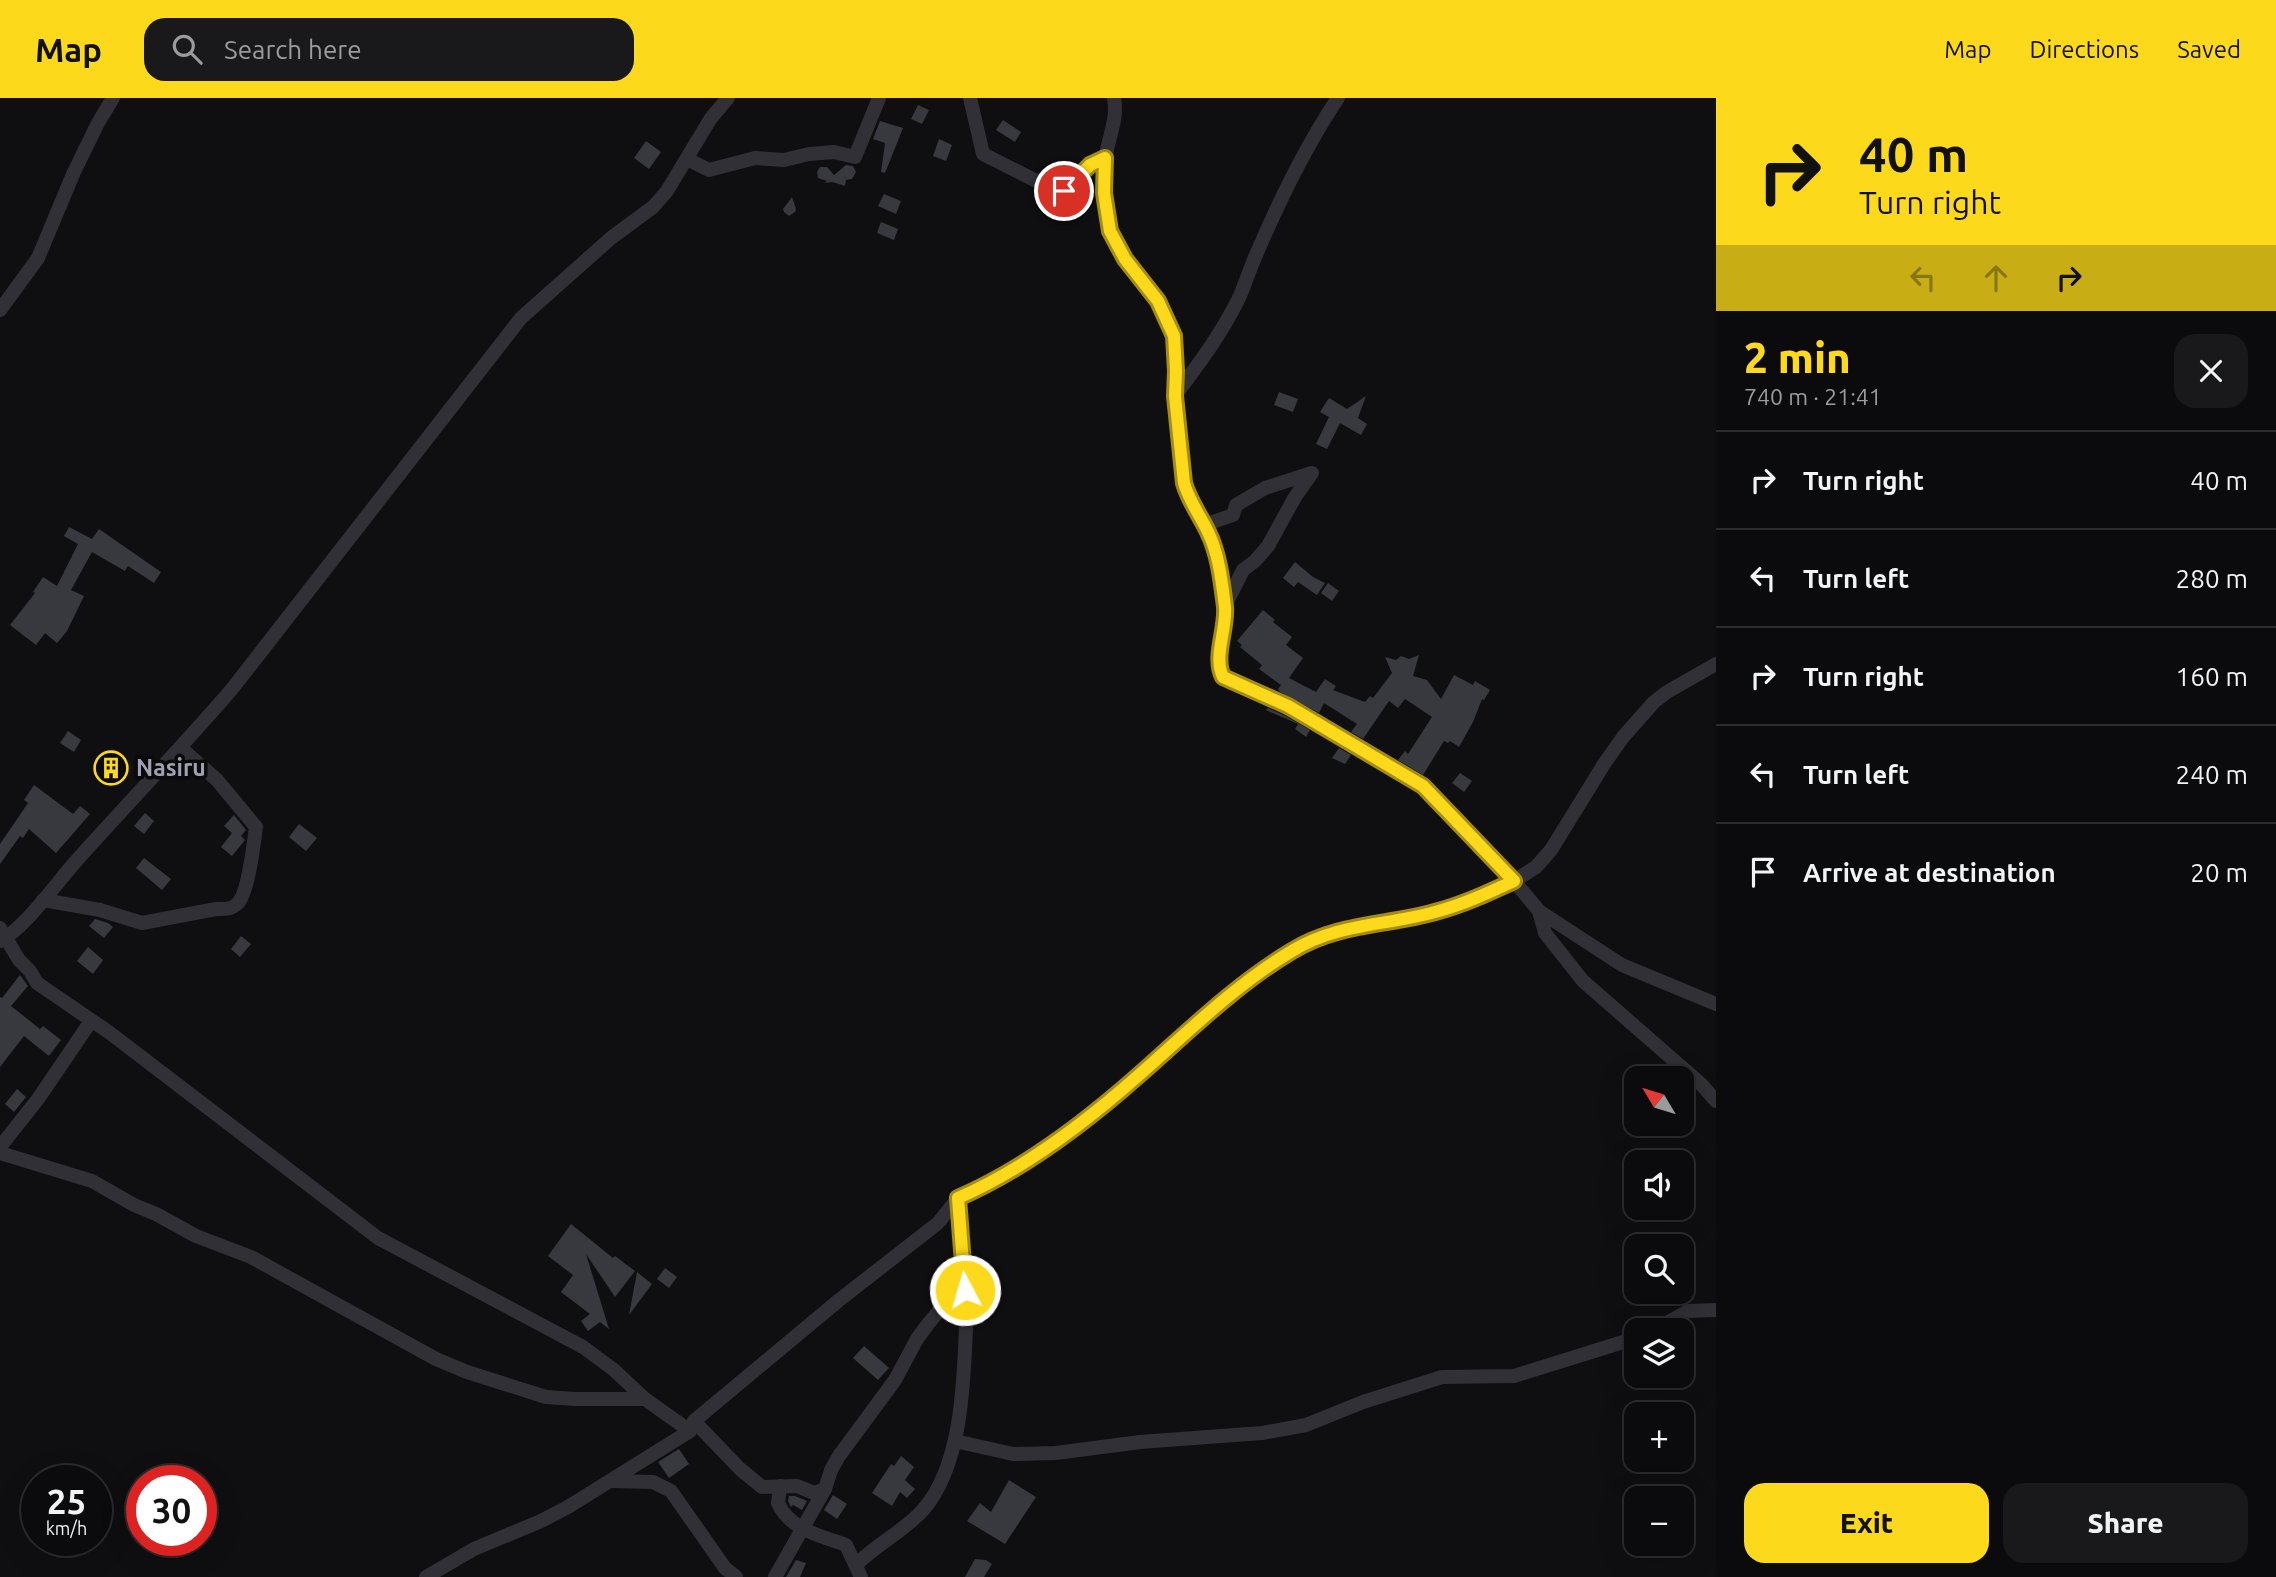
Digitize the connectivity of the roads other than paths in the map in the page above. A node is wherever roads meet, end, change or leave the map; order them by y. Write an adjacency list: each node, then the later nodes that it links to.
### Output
1 (113, 98): 9 (street)
2 (728, 98): 8 (street)
3 (879, 98): 8 (street)
4 (971, 98): 7 (street)
5 (1114, 98): 7 (street)
6 (1338, 98): 10 (street)
7 (1105, 158): 10 (street)
8 (687, 159): 14 (street)
9 (0, 310)
10 (1175, 396): 11 (street)
11 (1204, 525): 12 (street); 12 (street)
12 (1225, 608): 15 (street)
13 (1716, 664): 15 (street)
14 (181, 748): 16 (street); 16 (street)
15 (1514, 881): 17 (street); 24 (street)
16 (43, 900): 18 (street)
17 (1539, 911): 19 (street); 21 (street)
18 (2, 935): 20 (street)
19 (1716, 1004)
20 (92, 1021): 22 (street); 29 (street)
21 (1716, 1101)
22 (0, 1147)
23 (0, 1153): 29 (street)
24 (958, 1198): 25 (street); 30 (street)
25 (965, 1290): 31 (street); 34 (street)
26 (1716, 1310): 27 (street)
27 (1675, 1318)
28 (1624, 1342): 31 (street)
29 (645, 1399): 30 (street)
30 (692, 1426): 32 (street); 33 (street)
31 (955, 1441): 36 (street)
32 (609, 1481): 37 (street); 38 (street)
33 (780, 1486): 34 (street); 35 (street)
34 (825, 1489): 35 (street)
35 (802, 1529): 36 (street); 39 (street)
36 (859, 1571)
37 (426, 1577)
38 (736, 1577)
39 (775, 1577)

